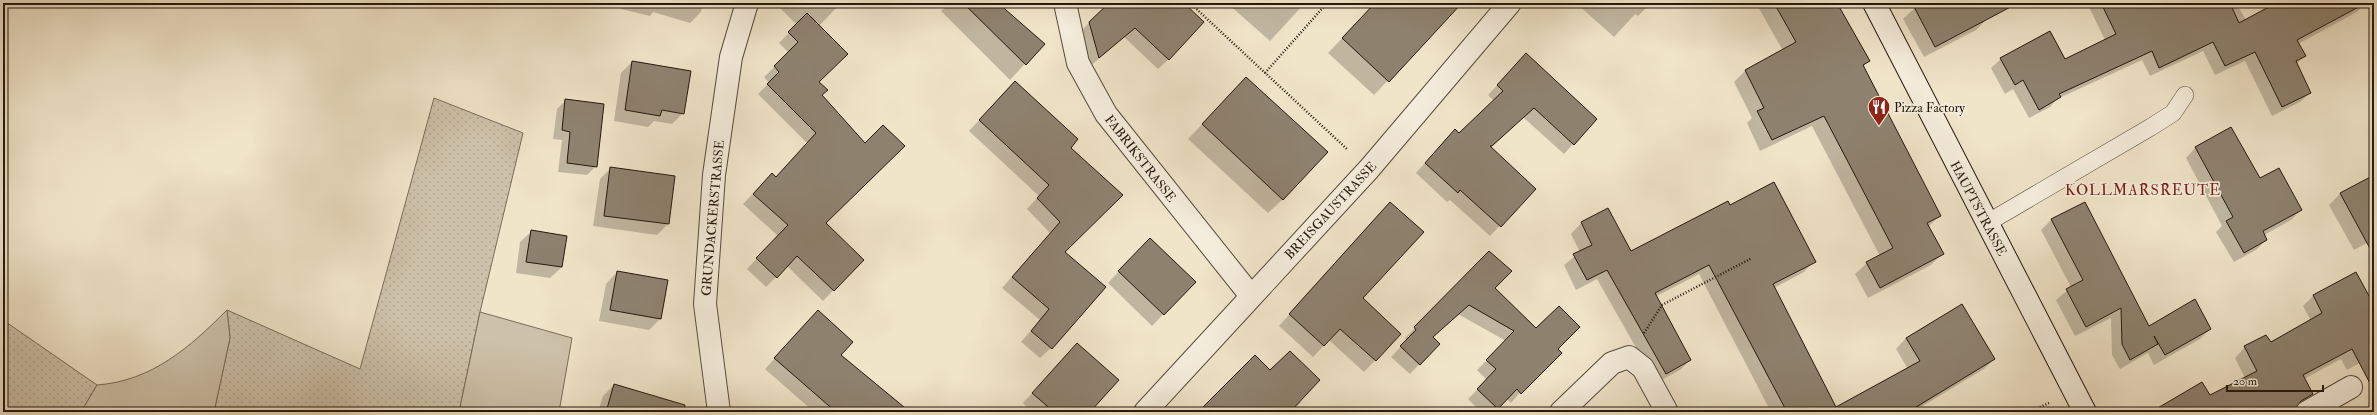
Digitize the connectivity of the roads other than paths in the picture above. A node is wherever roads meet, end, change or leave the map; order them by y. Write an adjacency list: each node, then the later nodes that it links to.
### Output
1 (747, 3): 9 (street, GRUNDACKERSTRASSE)
2 (1065, 3): 7 (street, FABRIKSTRASSE)
3 (1510, 3): 7 (street, BREISGAUSTRASSE)
4 (1874, 3): 6 (street, HAUPTSTRASSE)
5 (2185, 94): 6 (lane)
6 (1987, 223): 13 (street, HAUPTSTRASSE)
7 (1250, 296): 10 (street, BREISGAUSTRASSE)
8 (2351, 387): 14 (street)
9 (719, 412)
10 (1145, 412)
11 (1561, 412): 12 (street)
12 (1667, 412)
13 (2085, 412)
14 (2307, 412)

